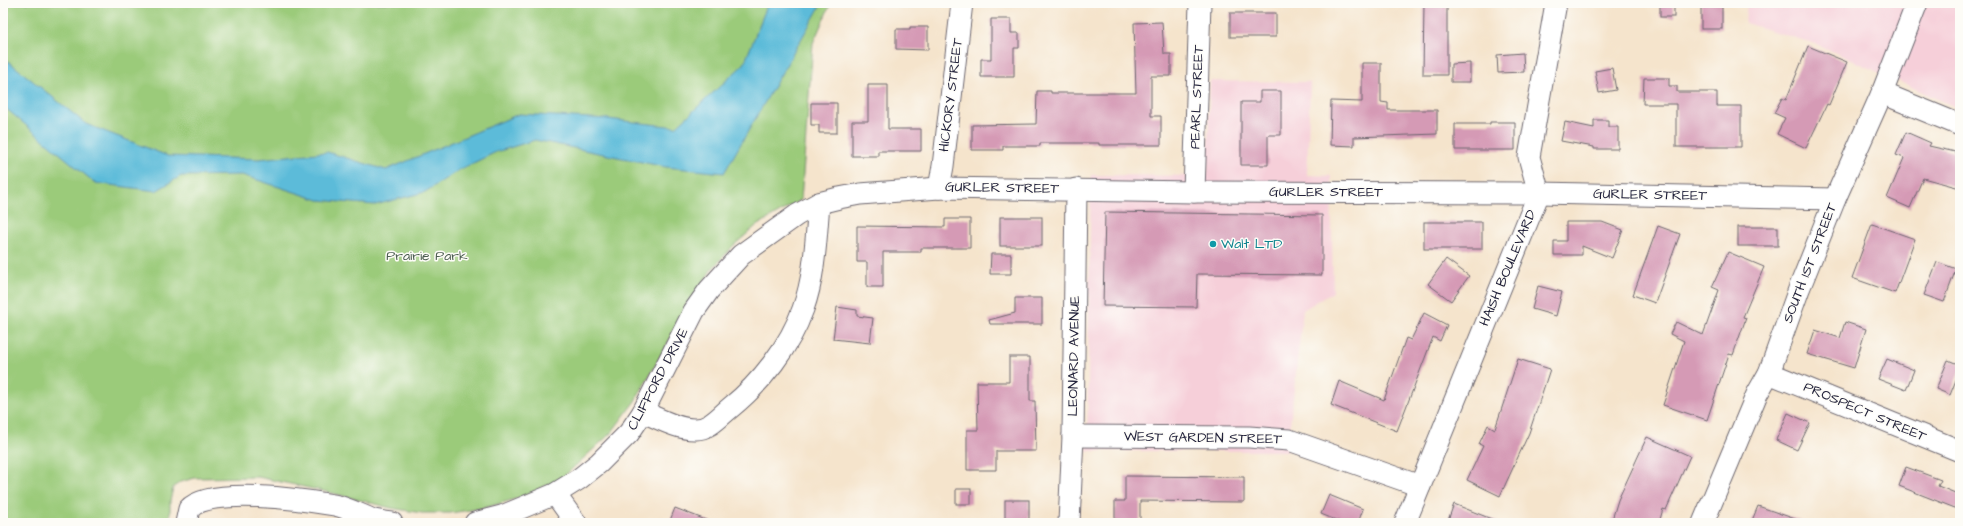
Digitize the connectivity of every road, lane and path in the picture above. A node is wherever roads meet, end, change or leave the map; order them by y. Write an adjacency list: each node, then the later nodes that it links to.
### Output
1 (962, 3): 7 (street, HICKORY STREET)
2 (1200, 3): 9 (street, PEARL STREET)
3 (1556, 3): 10 (street, HAISH BOULEVARD)
4 (1917, 3): 5 (street, SOUTH 1ST STREET)
5 (1882, 93): 6 (street); 11 (street, SOUTH 1ST STREET)
6 (1960, 125)
7 (939, 188): 8 (street, GURLER STREET); 12 (street, GURLER STREET)
8 (1076, 190): 9 (street, GURLER STREET); 15 (street, LEONARD AVENUE)
9 (1194, 192): 10 (street, GURLER STREET)
10 (1540, 192): 11 (street, GURLER STREET); 17 (street, HAISH BOULEVARD)
11 (1835, 199): 13 (street, SOUTH 1ST STREET)
12 (819, 203): 14 (street, CLIFFORD DRIVE); 14 (street)
13 (1769, 372): 16 (street, PROSPECT STREET); 25 (street, SOUTH 1ST STREET)
14 (643, 412): 18 (street, CLIFFORD DRIVE)
15 (1073, 436): 17 (street, WEST GARDEN STREET); 23 (street, LEONARD AVENUE)
16 (1960, 451)
17 (1420, 486): 24 (street, HAISH BOULEVARD)
18 (555, 494): 21 (street, CLIFFORD DRIVE); 22 (street)
19 (186, 523): 20 (street)
20 (392, 523)
21 (475, 523)
22 (576, 523)
23 (1069, 523)
24 (1405, 523)
25 (1703, 523)

